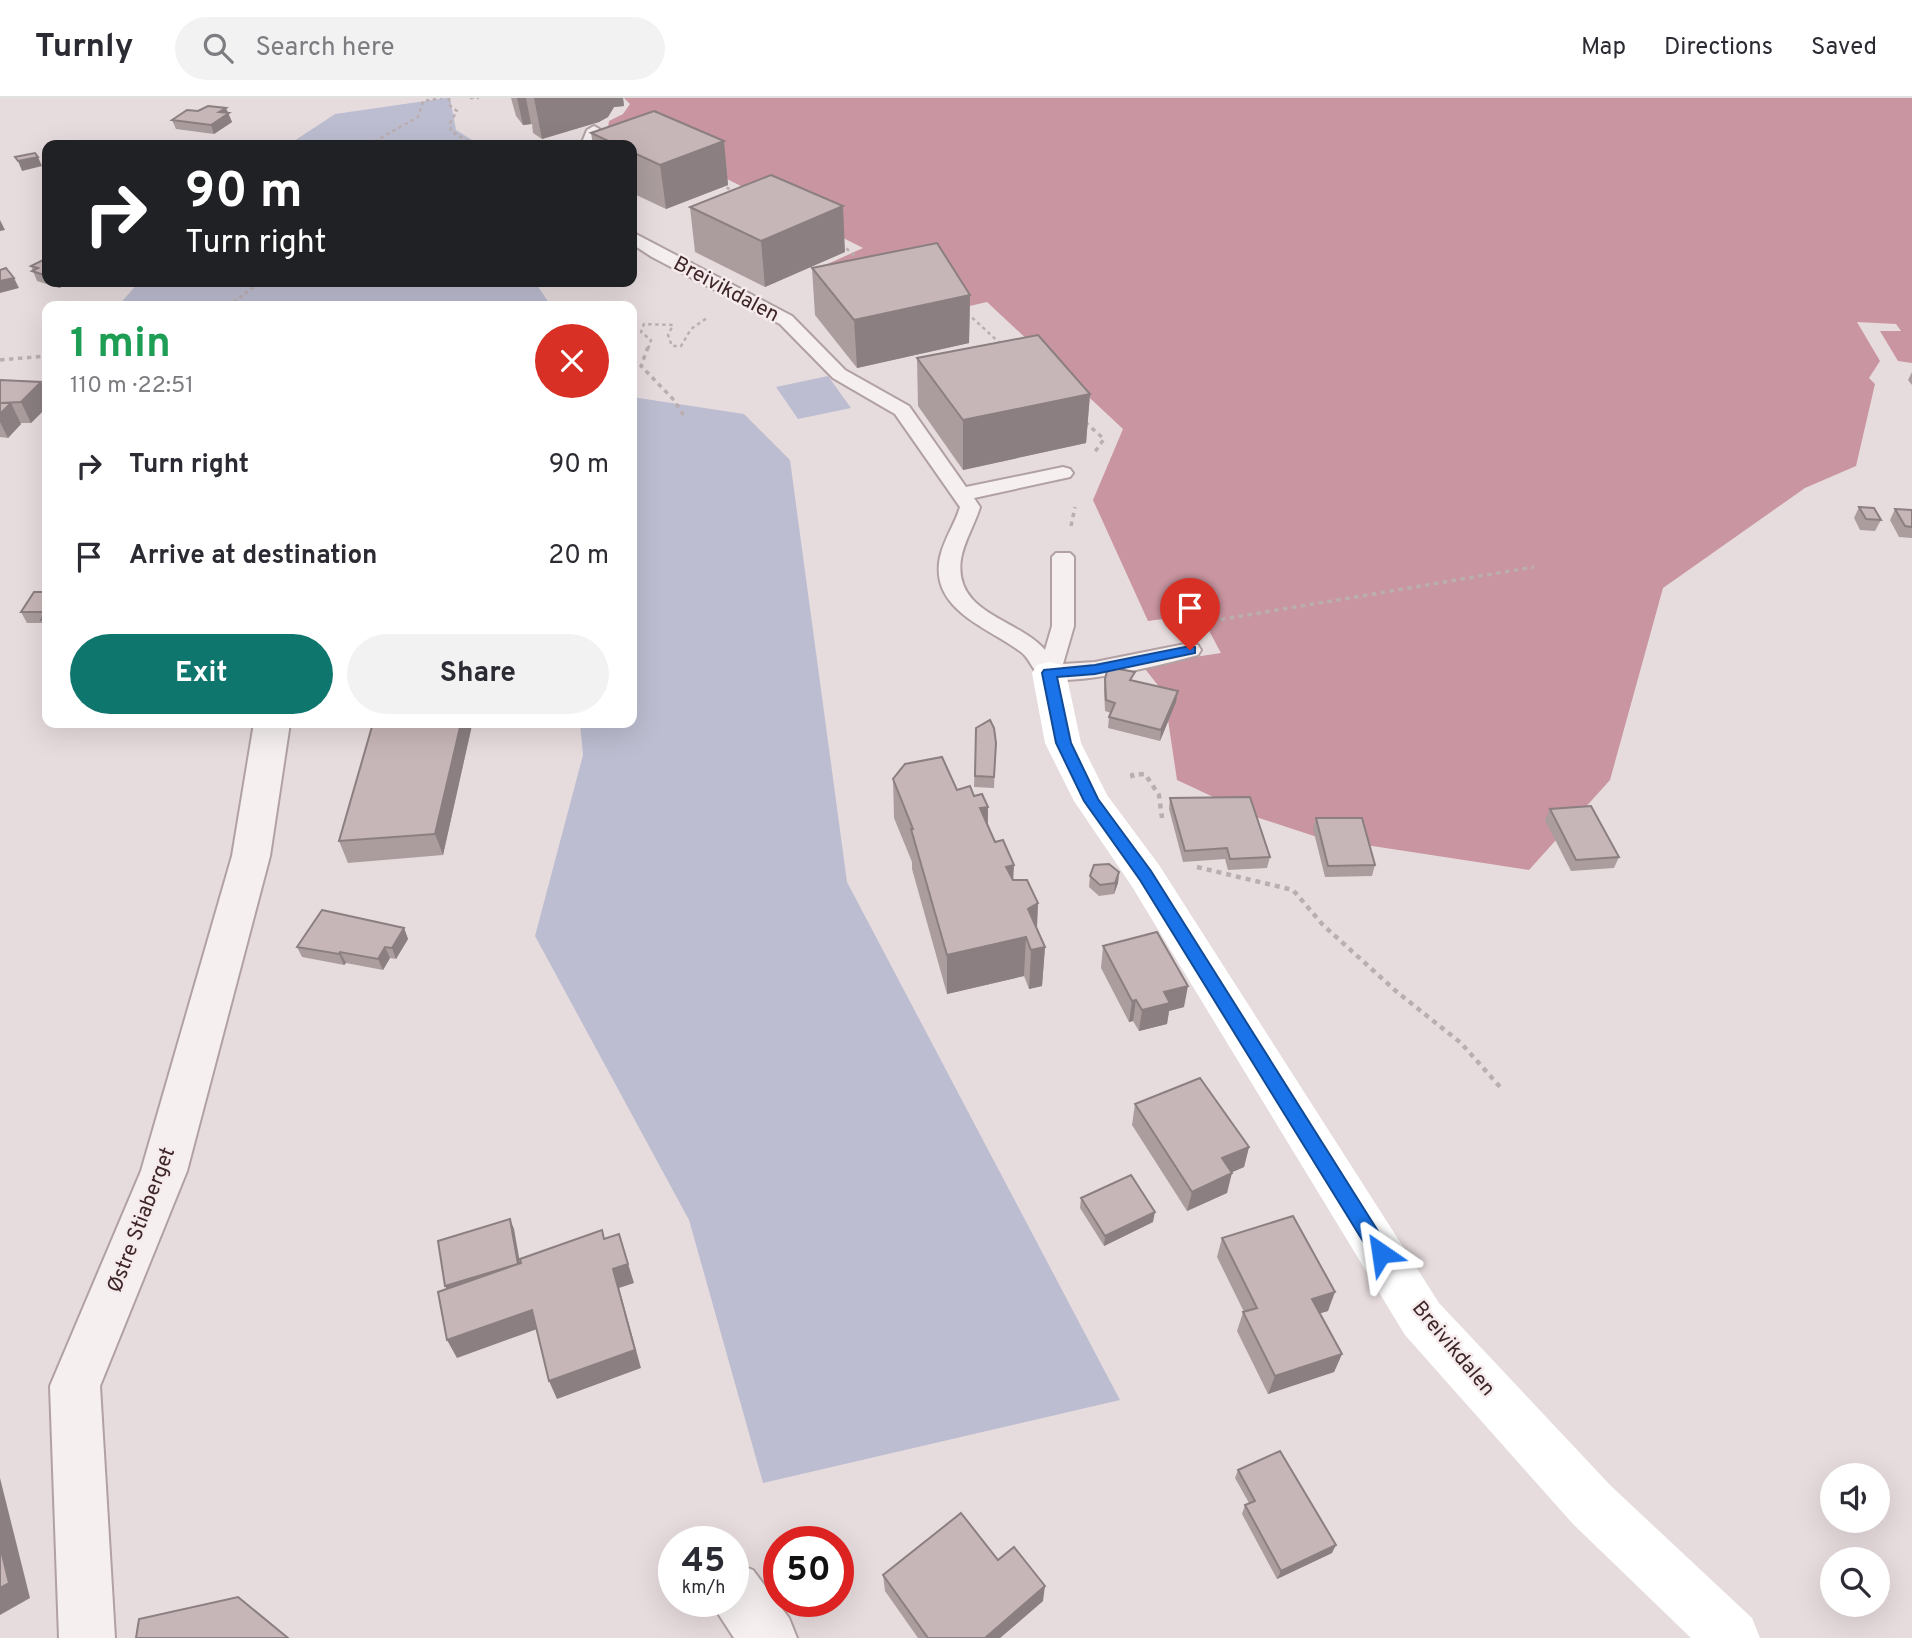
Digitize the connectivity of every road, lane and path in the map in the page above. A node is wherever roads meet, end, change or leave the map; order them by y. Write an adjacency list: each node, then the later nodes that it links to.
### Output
1 (442, 98): 6 (path)
2 (449, 98): 7 (path)
3 (470, 98): 4 (path)
4 (479, 98)
5 (594, 130): 8 (lane)
6 (376, 140)
7 (466, 140)
8 (590, 140)
9 (710, 181): 10 (path)
10 (745, 195)
11 (637, 240): 25 (lane, Breivikdalen)
12 (837, 242): 13 (path)
13 (868, 266)
14 (254, 287): 15 (path)
15 (235, 301)
16 (965, 311): 18 (path)
17 (699, 321): 21 (path)
18 (1004, 347)
19 (42, 356): 20 (path)
20 (0, 360)
21 (684, 416)
22 (1084, 421): 23 (path)
23 (1092, 456)
24 (1063, 473): 25 (lane)
25 (962, 494): 31 (lane, Breivikdalen)
26 (1076, 504): 27 (path)
27 (1063, 557): 31 (lane)
28 (1534, 568): 29 (path)
29 (1204, 622)
30 (1190, 650): 31 (lane)
31 (1049, 673): 40 (main road, Breivikdalen)
32 (271, 728): 38 (street, Østre Stiaberget)
33 (1132, 775): 34 (path)
34 (1167, 830)
35 (1194, 867): 36 (path)
36 (1500, 1087)
37 (749, 1611): 39 (street)
38 (87, 1638)
39 (769, 1638)
40 (1732, 1638)

